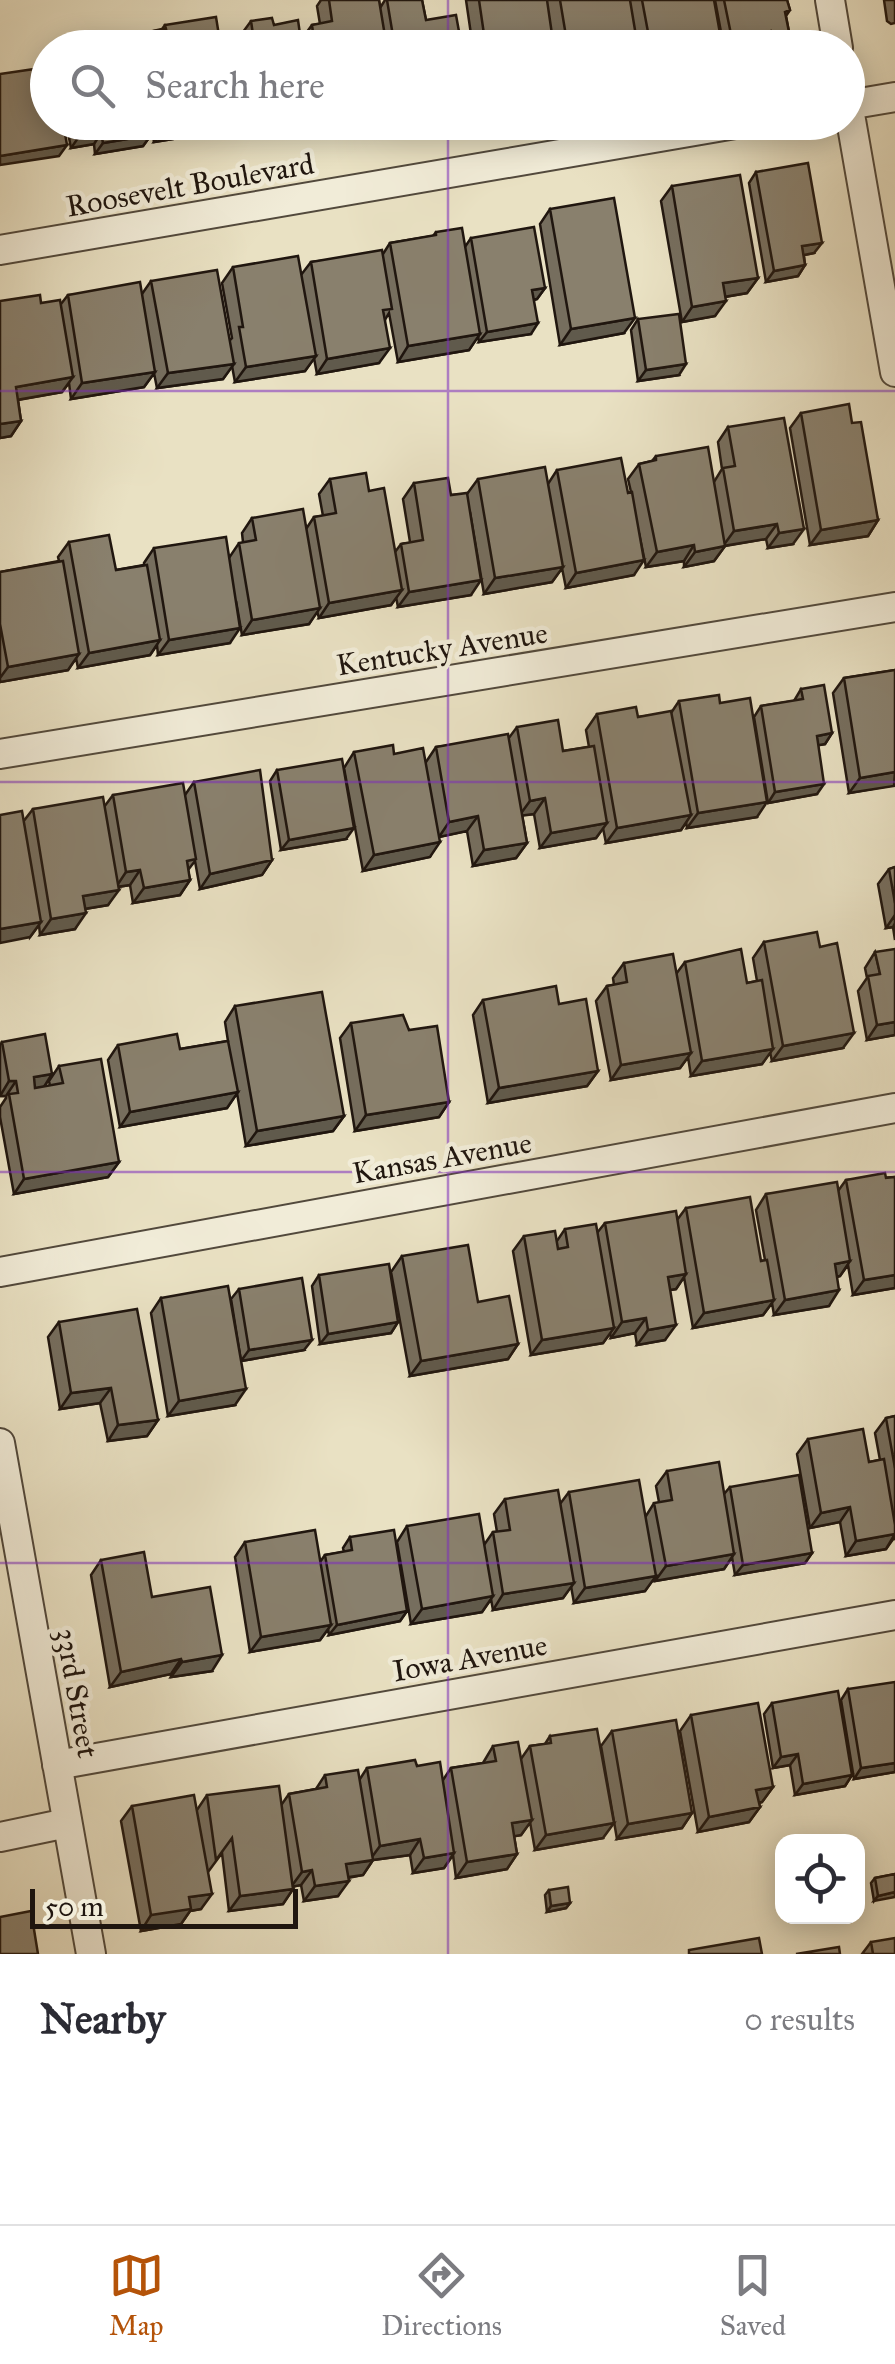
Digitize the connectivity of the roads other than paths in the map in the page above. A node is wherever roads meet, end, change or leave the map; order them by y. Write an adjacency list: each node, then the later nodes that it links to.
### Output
1 (830, 0): 2 (street)
2 (835, 30)
3 (895, 97): 4 (street)
4 (865, 101)
5 (641, 140): 7 (street, Roosevelt Boulevard)
6 (854, 140): 8 (street)
7 (0, 250)
8 (895, 372)
9 (895, 608): 10 (street, Kentucky Avenue)
10 (0, 754)
11 (895, 1108): 12 (street, Kansas Avenue)
12 (0, 1272)
13 (0, 1443): 15 (street, 33rd Street)
14 (895, 1615): 15 (street, Iowa Avenue)
15 (57, 1765): 16 (street, 33rd Street)
16 (68, 1824): 17 (street); 18 (street, 33rd Street)
17 (0, 1837)
18 (91, 1954)

